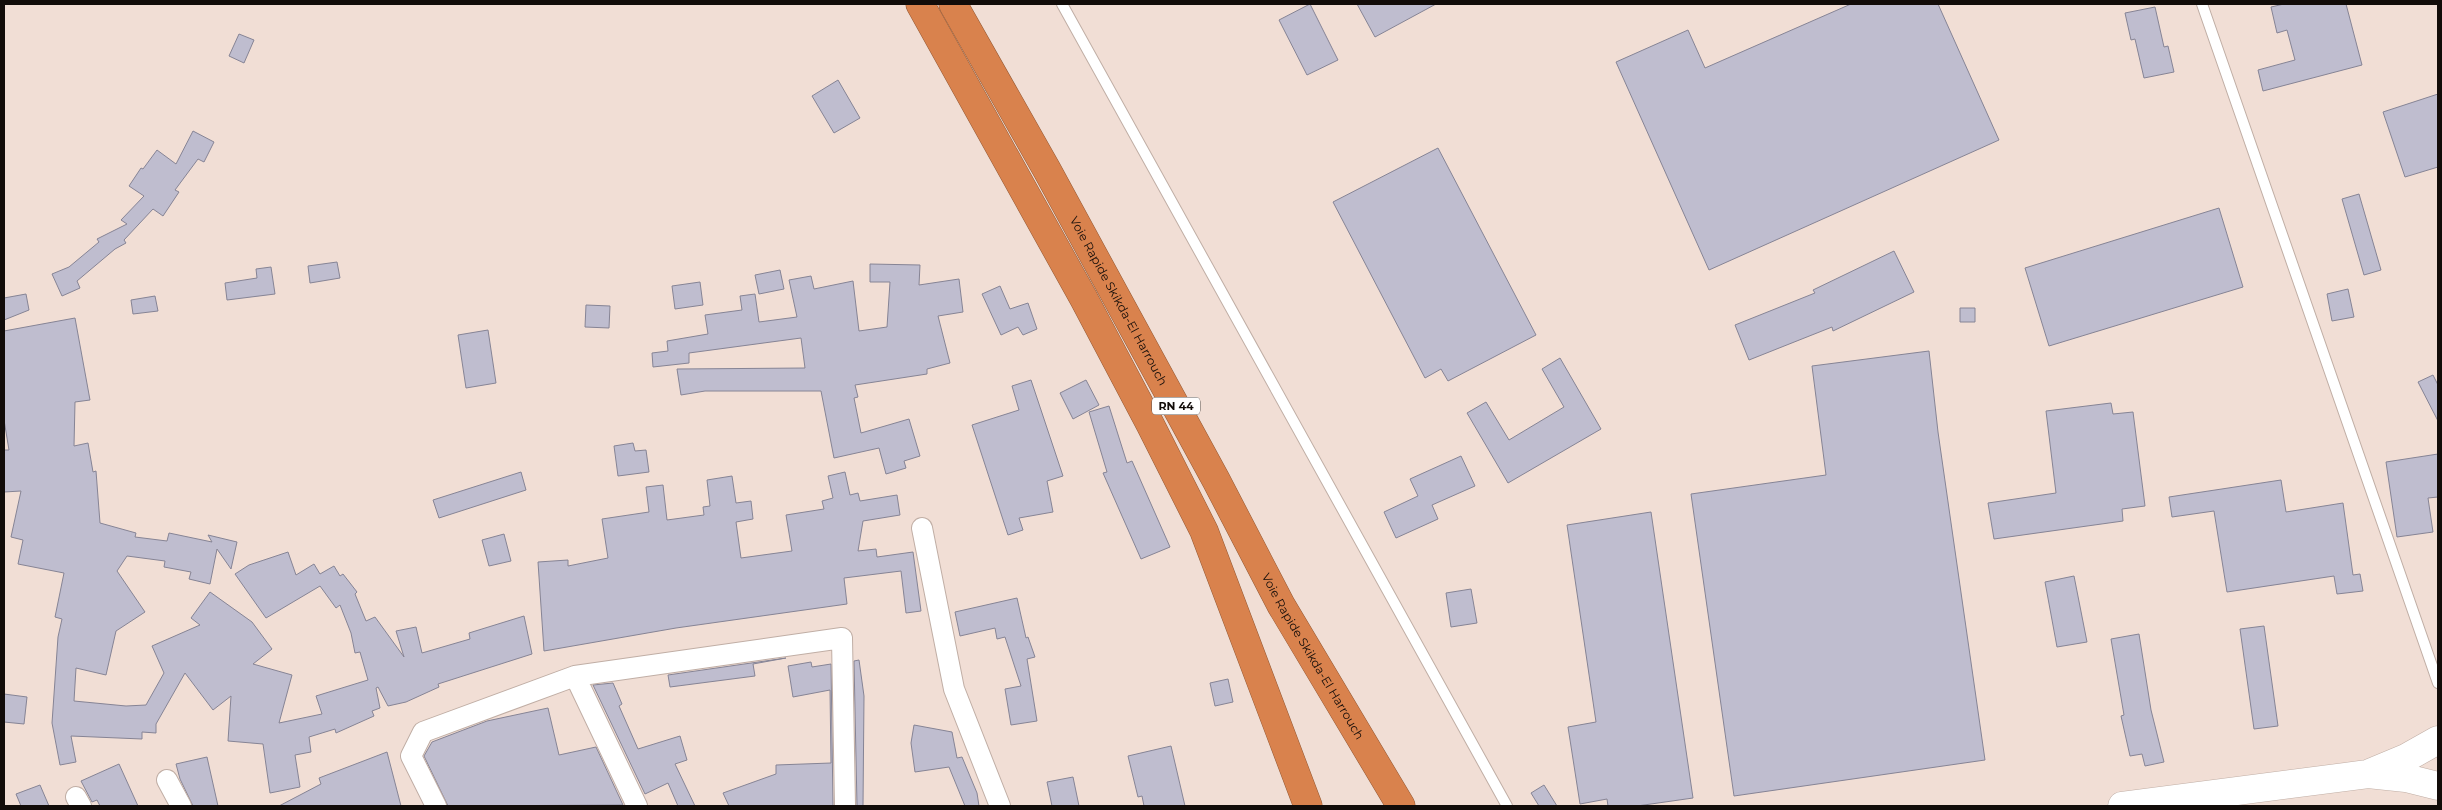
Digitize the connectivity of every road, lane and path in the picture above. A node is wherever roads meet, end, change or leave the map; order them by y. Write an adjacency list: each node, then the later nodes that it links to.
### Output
1 (920, 4): 17 (highway, RN 44)
2 (953, 4): 18 (highway, Voie Rapide Skikda-El Harrouch / RN 44)
3 (1062, 4): 19 (lane)
4 (2202, 4): 7 (lane)
5 (922, 528): 16 (street)
6 (575, 676): 13 (street); 14 (street); 15 (street)
7 (2438, 683)
8 (2438, 741): 9 (street); 11 (street)
9 (2368, 774): 11 (street); 20 (street)
10 (167, 780): 12 (street)
11 (2438, 784)
12 (181, 806)
13 (436, 806)
14 (637, 806)
15 (845, 806)
16 (1000, 806)
17 (1308, 806)
18 (1401, 806)
19 (1507, 806)
20 (2122, 806)

